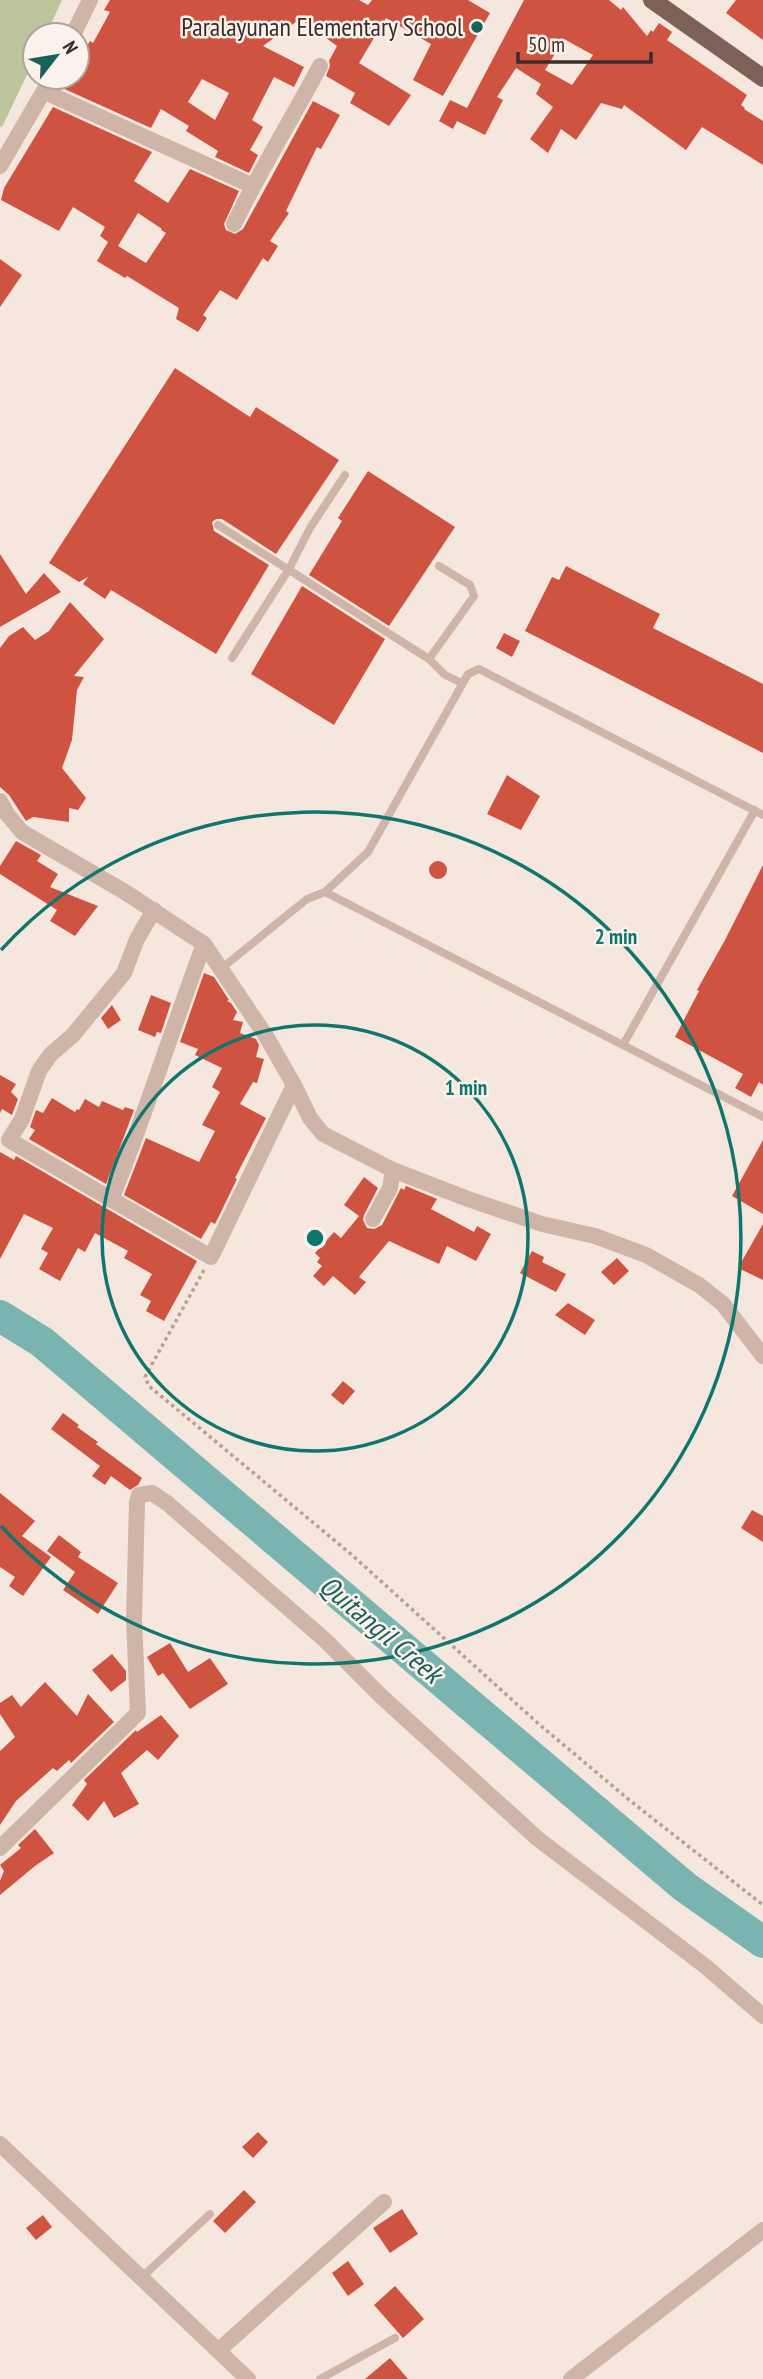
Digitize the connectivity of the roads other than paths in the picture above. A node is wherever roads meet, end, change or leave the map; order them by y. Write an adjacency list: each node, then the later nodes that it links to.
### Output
1 (90, 0): 3 (street)
2 (652, 0): 5 (main road)
3 (80, 21)
4 (320, 66): 9 (street)
5 (763, 78)
6 (45, 91): 8 (street)
7 (63, 91): 9 (street)
8 (0, 166)
9 (253, 186): 10 (street)
10 (234, 224)
11 (345, 475): 14 (lane)
12 (218, 525): 14 (lane)
13 (439, 566): 16 (lane)
14 (289, 569): 15 (lane); 16 (lane)
15 (232, 658)
16 (429, 659): 17 (lane)
17 (463, 684): 19 (lane); 20 (lane)
18 (0, 801): 21 (street)
19 (759, 813): 24 (lane)
20 (324, 892): 23 (lane); 24 (lane)
21 (154, 911): 22 (street); 27 (street)
22 (204, 944): 23 (street); 29 (street)
23 (222, 968): 25 (street)
24 (623, 1045): 26 (lane)
25 (294, 1085): 28 (street); 29 (street)
26 (763, 1117)
27 (4, 1140): 29 (street)
28 (393, 1170): 30 (street); 31 (street)
29 (111, 1200)
30 (373, 1219)
31 (763, 1356)
32 (0, 1848): 33 (street)
33 (763, 2016)
34 (0, 2144): 38 (street)
35 (384, 2202): 40 (street)
36 (210, 2214): 38 (lane)
37 (763, 2230): 43 (street)
38 (142, 2277): 40 (street)
39 (396, 2338): 42 (lane)
40 (219, 2350): 41 (street)
41 (248, 2379)
42 (320, 2379)
43 (571, 2379)

